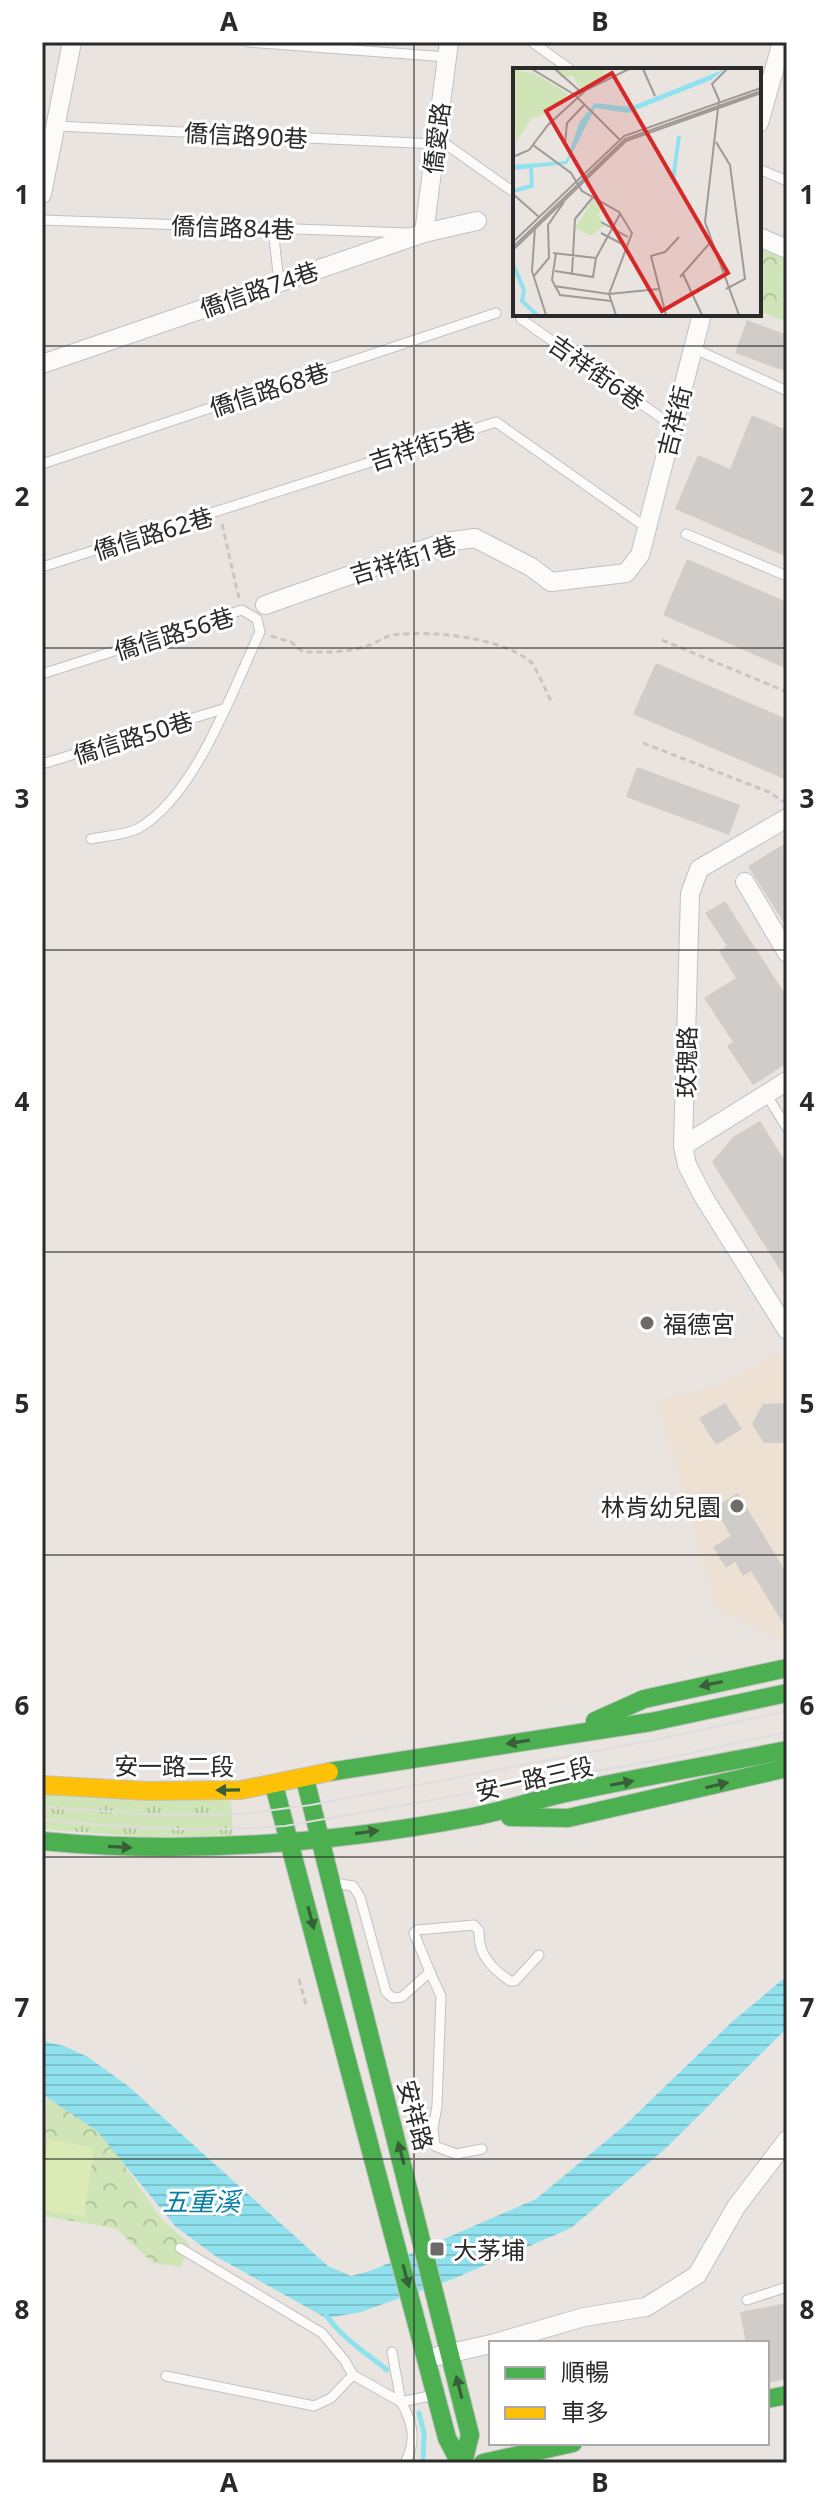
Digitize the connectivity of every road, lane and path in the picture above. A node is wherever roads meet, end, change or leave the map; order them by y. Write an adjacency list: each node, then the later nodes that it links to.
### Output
1 (72, 42): 8 (street)
2 (248, 42): 5 (lane)
3 (532, 42): 6 (lane)
4 (782, 42): 7 (street)
5 (448, 49): 9 (street, 僑愛路)
6 (568, 68)
7 (761, 116)
8 (56, 126): 9 (lane, 僑信路90巷); 13 (street)
9 (441, 145): 12 (lane); 17 (street, 僑愛路)
10 (761, 170): 11 (lane)
11 (787, 181)
12 (513, 192)
13 (42, 194)
14 (42, 220): 16 (lane, 僑信路84巷)
15 (477, 221): 17 (street, 僑信路74巷)
16 (273, 229): 17 (lane, 僑信路84巷); 20 (lane)
17 (424, 233): 20 (street, 僑信路74巷)
18 (761, 238): 19 (street)
19 (787, 249)
20 (279, 282): 25 (street, 僑信路74巷)
21 (496, 313): 28 (lane, 僑信路68巷)
22 (696, 317): 24 (street, 吉祥街)
23 (521, 319): 27 (lane, 吉祥街6巷)
24 (693, 348): 26 (lane); 27 (street, 吉祥街)
25 (42, 364)
26 (787, 391)
27 (673, 426): 31 (street, 吉祥街)
28 (42, 464)
29 (263, 497): 30 (lane, 僑信路62巷); 31 (lane, 吉祥街5巷)
30 (220, 512): 33 (lane, 僑信路62巷); 36 (path)
31 (648, 529): 35 (street, 吉祥街1巷)
32 (686, 534): 34 (lane)
33 (42, 567)
34 (787, 576)
35 (265, 605)
36 (242, 610): 37 (lane, 僑信路56巷); 39 (lane, 僑信路56巷)
37 (260, 632): 41 (path); 42 (lane, 僑信路56巷)
38 (662, 640): 40 (path)
39 (42, 674)
40 (787, 692)
41 (553, 704)
42 (223, 709): 44 (lane, 僑信路50巷); 47 (lane, 僑信路56巷)
43 (643, 743): 45 (path)
44 (42, 764)
45 (787, 804)
46 (787, 818): 53 (street, 玫瑰路)
47 (91, 839)
48 (745, 882): 49 (street)
49 (787, 953)
50 (787, 1081): 51 (street)
51 (766, 1094): 52 (lane); 53 (street)
52 (787, 1128)
53 (683, 1146): 54 (street, 玫瑰路)
54 (787, 1330)
55 (787, 1668): 57 (street, one-way to 57)
56 (787, 1693): 57 (street, 安一路三段)
57 (567, 1734): 60 (street, 安一路三段, one-way to 60)
58 (787, 1750): 63 (street, 安一路三段, one-way to 58)
59 (787, 1768): 63 (street, one-way to 59)
60 (305, 1779): 62 (street, 安一路二段); 64 (street, 安祥路)
61 (42, 1785): 62 (street, 安一路二段, one-way to 61)
62 (274, 1785): 66 (street, 安祥路)
63 (474, 1817): 64 (street, 安一路三段, one-way to 63)
64 (319, 1839): 66 (street, 安一路三段); 67 (street, 安祥路)
65 (42, 1841): 66 (street, one-way to 66)
66 (290, 1843): 81 (street, 安祥路, one-way to 81)
67 (331, 1883): 69 (lane); 80 (street, 安祥路, one-way to 67)
68 (539, 1955): 69 (lane)
69 (430, 1972): 73 (lane)
70 (299, 1979): 71 (path)
71 (312, 2003)
72 (787, 2140): 77 (street)
73 (482, 2149)
74 (180, 2248): 82 (lane)
75 (787, 2287): 76 (lane)
76 (747, 2300)
77 (503, 2341)
78 (489, 2345): 80 (street)
79 (392, 2352): 85 (lane)
80 (450, 2353): 81 (street); 88 (street, 安祥路, one-way to 80)
81 (428, 2359): 84 (street, 安祥路)
82 (353, 2375): 83 (lane); 85 (lane)
83 (166, 2376)
84 (437, 2394): 85 (lane); 88 (street, 安祥路)
85 (401, 2402): 87 (lane)
86 (564, 2445): 89 (street)
87 (405, 2463)
88 (462, 2463)
89 (483, 2463)

